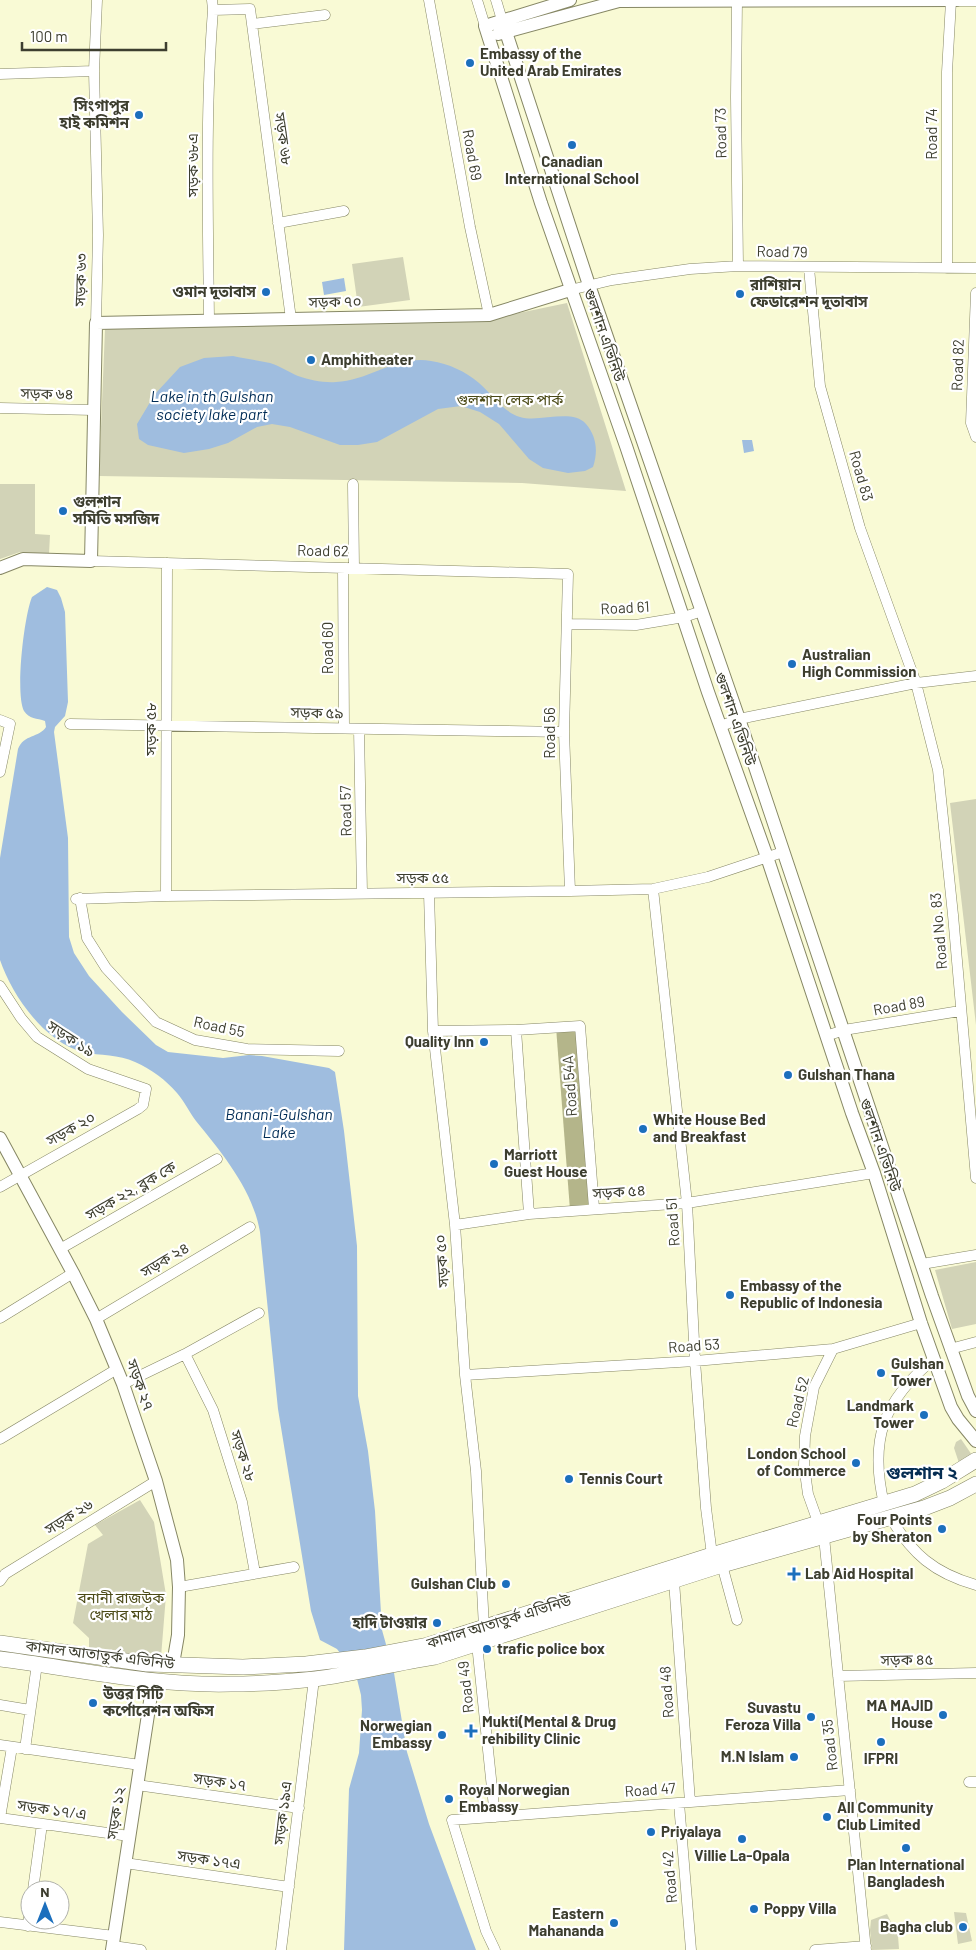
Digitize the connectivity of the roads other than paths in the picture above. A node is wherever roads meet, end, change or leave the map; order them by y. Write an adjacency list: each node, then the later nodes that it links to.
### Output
1 (97, 0): 14 (street, সড়ক ৬৩)
2 (429, 0): 25 (street, Road 69)
3 (477, 0): 13 (street, গুলশান এভিনিউ)
4 (496, 0): 12 (street)
5 (570, 0): 12 (street)
6 (737, 1): 7 (street); 12 (street); 18 (street, Road 73)
7 (951, 1): 8 (street); 20 (street, Road 74)
8 (976, 1)
9 (213, 5): 11 (street); 27 (street, সড়ক ৬৮এ)
10 (325, 15): 11 (street)
11 (252, 24): 17 (street, সড়ক ৬৮)
12 (504, 26): 13 (street); 22 (street, গুলশান এভিনিউ)
13 (486, 31): 23 (street, গুলশান এভিনিউ)
14 (94, 71): 15 (street); 28 (street, সড়ক ৬৩)
15 (0, 74)
16 (344, 211): 17 (street)
17 (278, 223): 26 (street, সড়ক ৬৮)
18 (738, 266): 19 (street, Road 79); 22 (street, Road 79)
19 (809, 268): 20 (street, Road 79); 42 (street, Road 83)
20 (947, 268): 21 (street, Road 79)
21 (976, 268)
22 (589, 285): 23 (street, Road 79); 38 (street, গুলশান এভিনিউ)
23 (570, 290): 25 (street, সড়ক ৭০); 39 (street, গুলশান এভিনিউ)
24 (976, 293): 31 (street, Road 82)
25 (489, 315): 26 (street, সড়ক ৭০)
26 (290, 319): 27 (street, সড়ক ৭০)
27 (209, 321): 28 (street, সড়ক ৭০)
28 (96, 323): 30 (street, সড়ক ৬৩)
29 (0, 408): 30 (street, সড়ক ৬৪)
30 (94, 410): 33 (street, সড়ক ৬৩)
31 (976, 438)
32 (353, 484): 36 (street, Road 60)
33 (90, 561): 34 (street, Road 62); 35 (street, Road 62)
34 (167, 563): 36 (street, Road 62); 46 (street, সড়ক ৫৮)
35 (0, 568)
36 (348, 568): 37 (street, Road 62); 48 (street, Road 60)
37 (568, 574): 40 (street, Road 56)
38 (702, 611): 39 (street, Road 61); 43 (street, গুলশান এভিনিউ)
39 (684, 617): 40 (street, Road 61); 47 (street, গুলশান এভিনিউ)
40 (567, 624): 50 (street, Road 56)
41 (976, 676): 42 (street)
42 (916, 683): 43 (street); 61 (street, Road No. 83)
43 (740, 719): 47 (street); 52 (street, গুলশান এভিনিউ)
44 (0, 720): 51 (street)
45 (70, 724): 46 (street, সড়ক ৫৯)
46 (166, 725): 48 (street, সড়ক ৫৯); 58 (street, সড়ক ৫৮)
47 (721, 726): 53 (street, গুলশান এভিনিউ)
48 (344, 728): 49 (street, সড়ক ৫৯)
49 (359, 729): 50 (street, সড়ক ৫৯); 56 (street, Road 57)
50 (564, 732): 55 (street, Road 56)
51 (0, 772)
52 (783, 852): 53 (street); 63 (street, গুলশান এভিনিউ)
53 (767, 857): 54 (street, সড়ক ৫৫); 65 (street, গুলশান এভিনিউ)
54 (653, 888): 55 (street, সড়ক ৫৫); 74 (street, Road 51)
55 (570, 891): 57 (street, সড়ক ৫৫)
56 (362, 893): 57 (street, সড়ক ৫৫); 58 (street, সড়ক ৫৫)
57 (428, 893): 64 (street, সড়ক ৫০)
58 (166, 896): 59 (street, সড়ক ৫৫)
59 (78, 899): 66 (street, Road 55)
60 (0, 986): 67 (street, সড়ক ১৯)
61 (960, 1010): 63 (street, Road 89); 72 (street, Road No. 83)
62 (516, 1030): 64 (street, Road 54A); 75 (street, Road 54A); 76 (street)
63 (844, 1030): 65 (street, Road 89); 81 (street, গুলশান এভিনিউ)
64 (433, 1031): 77 (street, সড়ক ৫০)
65 (826, 1036): 70 (street, গুলশান এভিনিউ)
66 (339, 1051)
67 (146, 1089): 71 (street, সড়ক ২০)
68 (0, 1138): 71 (street, সড়ক ২৭)
69 (216, 1159): 79 (street, সড়ক ২২, ব্লক কে)
70 (874, 1173): 74 (street, সড়ক ৫৪); 86 (street, গুলশান এভিনিউ)
71 (19, 1175): 73 (street, সড়ক ২০); 79 (street, সড়ক ২৭)
72 (976, 1178)
73 (0, 1187)
74 (687, 1203): 75 (street, সড়ক ৫৪); 92 (street, Road 51)
75 (594, 1208): 76 (street, সড়ক ৫৪)
76 (528, 1214): 77 (street, সড়ক ৫৪)
77 (455, 1225): 94 (street, সড়ক ৫০)
78 (250, 1227): 85 (street, সড়ক ২৪)
79 (60, 1249): 82 (street, সড়ক ২৭)
80 (976, 1255): 81 (street)
81 (922, 1264): 89 (street, গুলশান এভিনিউ)
82 (73, 1273): 84 (street); 85 (street, সড়ক ২৭)
83 (259, 1313): 90 (street)
84 (0, 1318)
85 (96, 1319): 93 (street, সড়ক ২৭)
86 (921, 1323): 88 (street, Road 53); 91 (street, গুলশান এভিনিউ)
87 (976, 1342): 89 (street)
88 (833, 1349): 92 (street, Road 53); 103 (street, Road 52)
89 (950, 1349): 96 (street, গুলশান এভিনিউ)
90 (185, 1354): 95 (street); 107 (street, সড়ক ২৮)
91 (934, 1359): 98 (street, গুলশান এভিনিউ); 102 (street)
92 (696, 1362): 94 (street, Road 53); 105 (street, Road 51)
93 (117, 1370): 95 (street, সড়ক ২৭); 97 (street)
94 (465, 1375): 113 (street, সড়ক ৫০)
95 (123, 1384): 100 (street, সড়ক ২৭)
96 (976, 1411)
97 (0, 1439)
98 (976, 1441)
99 (976, 1460): 102 (main road, কামাল আতাতুর্ক এভিনিউ)
100 (156, 1481): 108 (street, সড়ক ২৬); 111 (street, সড়ক ২৭)
101 (976, 1484): 102 (main road, কামাল আতাতুর্ক এভিনিউ)
102 (887, 1510): 103 (main road, কামাল আতাতুর্ক এভিনিউ); 104 (main road, কামাল আতাতুর্ক এভিনিউ); 110 (street)
103 (818, 1522): 105 (main road, কামাল আতাতুর্ক এভিনিউ)
104 (824, 1537): 105 (main road, কামাল আতাতুর্ক এভিনিউ); 120 (street, Road 35)
105 (717, 1560): 109 (main road, কামাল আতাতুর্ক এভিনিউ); 112 (street, Road 51); 113 (main road, কামাল আতাতুর্ক এভিনিউ)
106 (294, 1567): 107 (street)
107 (255, 1574): 111 (street)
108 (0, 1581)
109 (674, 1581): 113 (main road, কামাল আতাতুর্ক এভিনিউ); 132 (street, Road 48)
110 (976, 1585)
111 (179, 1587): 118 (street, সড়ক ২৭)
112 (737, 1620)
113 (479, 1634): 115 (main road, কামাল আতাতুর্ক এভিনিউ); 134 (street, Road 49)
114 (0, 1643): 118 (main road, কামাল আতাতুর্ক এভিনিউ)
115 (402, 1656): 118 (main road, কামাল আতাতুর্ক এভিনিউ); 121 (main road, কামাল আতাতুর্ক এভিনিউ)
116 (0, 1659): 117 (main road, কামাল আতাতুর্ক এভিনিউ)
117 (37, 1664): 122 (main road, কামাল আতাতুর্ক এভিনিউ); 125 (street)
118 (173, 1664): 123 (main road)
119 (976, 1673): 120 (street, সড়ক ৪৫)
120 (838, 1676): 131 (street, Road 35)
121 (314, 1679): 123 (main road, কামাল আতাতুর্ক এভিনিউ); 133 (street, সড়ক ১৯এ)
122 (153, 1682): 123 (main road, কামাল আতাতুর্ক এভিনিউ); 129 (street, সড়ক ১২)
123 (170, 1682)
124 (0, 1706): 125 (street)
125 (30, 1710): 128 (street)
126 (0, 1746): 127 (street)
127 (12, 1747): 128 (street); 135 (street)
128 (26, 1749): 129 (street)
129 (140, 1765): 130 (street, সড়ক ১২)
130 (137, 1785): 133 (street, সড়ক ১৭); 137 (street, সড়ক ১২)
131 (850, 1790): 132 (street, Road 47); 145 (street, Road 35)
132 (684, 1802): 134 (street, Road 47); 149 (street, Road 42)
133 (299, 1808): 140 (street, সড়ক ১৯এ)
134 (495, 1817): 148 (street, Road 47)
135 (0, 1818): 136 (street, সড়ক ১৭/এ)
136 (42, 1824): 137 (street, সড়ক ১৭/এ); 139 (street)
137 (129, 1836): 138 (street, সড়ক ১২)
138 (125, 1863): 140 (street, সড়ক ১৭এ); 144 (street, সড়ক ১২)
139 (34, 1880)
140 (289, 1887): 147 (street, সড়ক ১৯এ)
141 (0, 1922): 142 (street)
142 (20, 1925)
143 (47, 1930): 144 (street)
144 (113, 1944): 146 (street)
145 (866, 1948): 150 (street)
146 (140, 1950)
147 (281, 1950)
148 (495, 1950)
149 (691, 1950)
150 (815, 1950)

